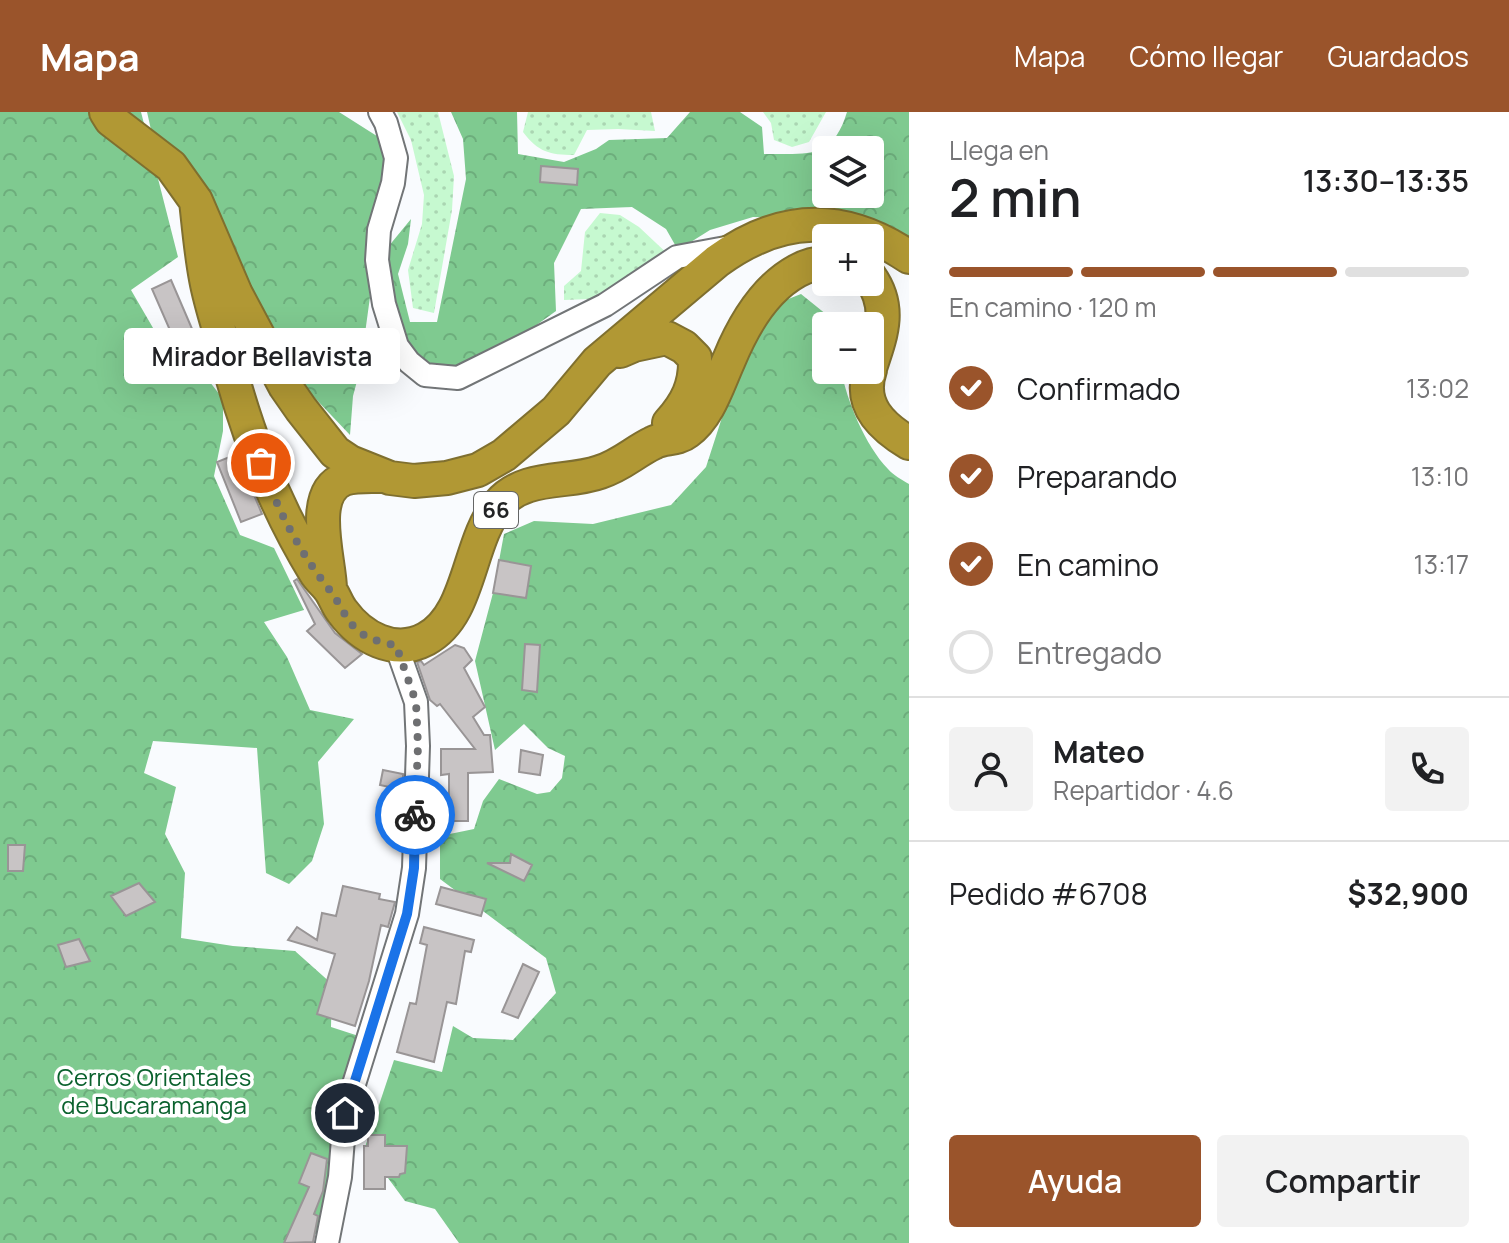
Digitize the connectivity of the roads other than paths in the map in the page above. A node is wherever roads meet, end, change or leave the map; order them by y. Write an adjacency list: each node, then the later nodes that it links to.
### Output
1 (106, 112): 3 (highway, 66)
2 (380, 112): 4 (street)
3 (196, 201): 11 (highway, 66); 12 (highway, 66)
4 (736, 247): 5 (highway, 66); 7 (highway, 66)
5 (909, 257)
6 (812, 266): 9 (highway, 66)
7 (597, 362): 9 (highway); 11 (highway, 66)
8 (868, 384): 10 (highway)
9 (654, 441): 13 (highway, 66)
10 (909, 443)
11 (382, 476): 12 (highway)
12 (330, 589): 13 (highway, 66)
13 (396, 645): 14 (street)
14 (327, 1243)

